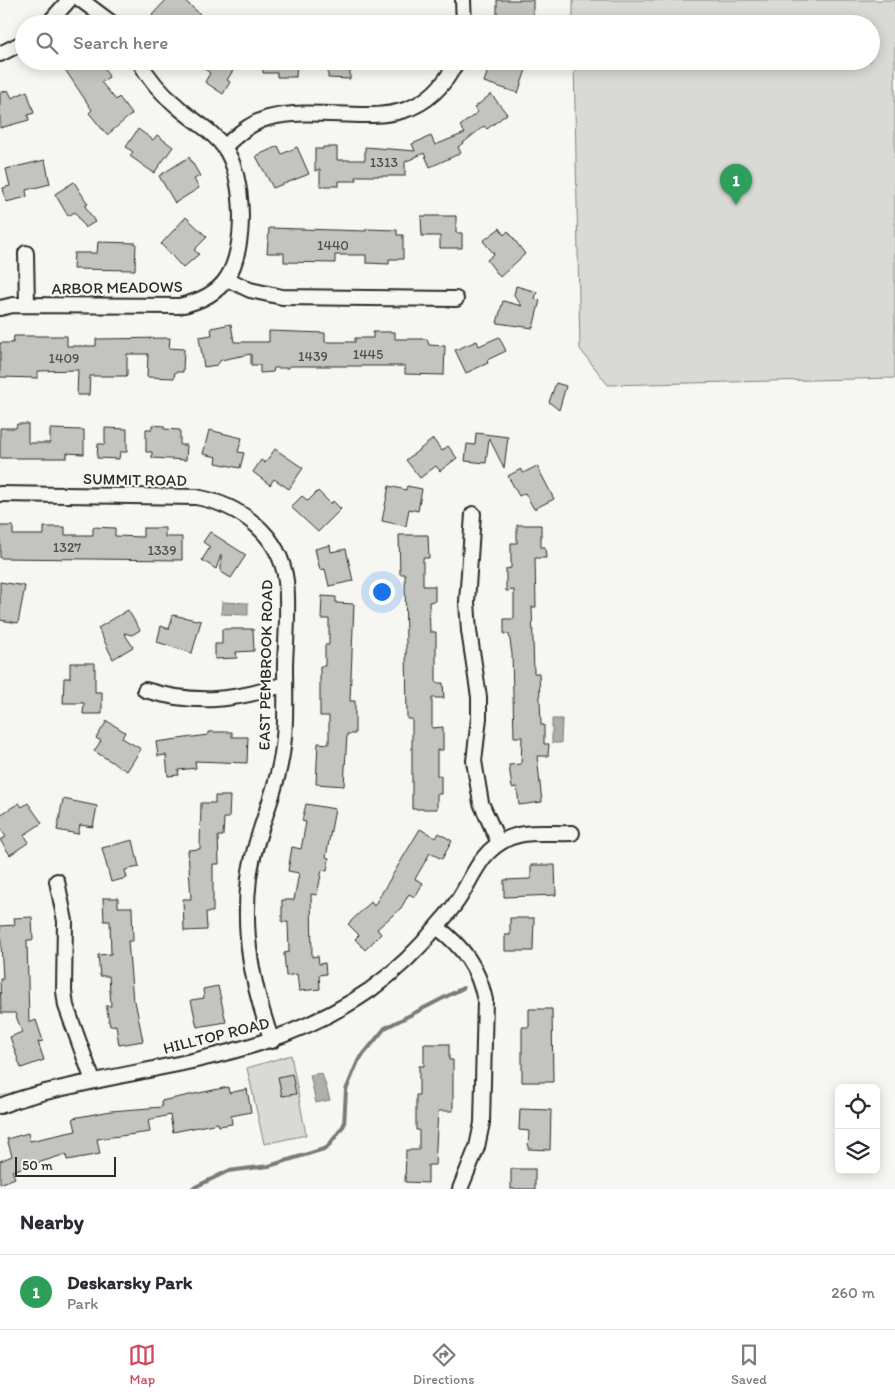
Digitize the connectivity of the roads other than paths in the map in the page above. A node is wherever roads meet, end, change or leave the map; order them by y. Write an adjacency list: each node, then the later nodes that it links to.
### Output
1 (69, 0): 4 (street)
2 (81, 0): 5 (street)
3 (463, 0): 6 (street)
4 (56, 15)
5 (101, 15)
6 (464, 15)
7 (15, 46): 8 (street)
8 (0, 54)
9 (143, 70): 11 (street)
10 (452, 70): 11 (street)
11 (224, 147): 13 (street)
12 (26, 253): 15 (street)
13 (227, 279): 14 (street); 15 (street, ARBOR MEADOWS)
14 (456, 299)
15 (27, 305): 16 (street, ARBOR MEADOWS)
16 (0, 308)
17 (0, 494): 19 (street, SUMMIT ROAD)
18 (473, 514): 23 (street)
19 (261, 529): 20 (street, EAST PEMBROOK ROAD)
20 (285, 684): 21 (street); 26 (street, EAST PEMBROOK ROAD)
21 (145, 690)
22 (572, 833): 23 (street, HILLTOP ROAD)
23 (499, 843): 25 (street, HILLTOP ROAD)
24 (57, 881): 27 (street)
25 (437, 927): 26 (street, HILLTOP ROAD); 29 (street)
26 (272, 1041): 27 (street, HILLTOP ROAD)
27 (94, 1081): 28 (street, HILLTOP ROAD)
28 (0, 1106)
29 (460, 1189)

